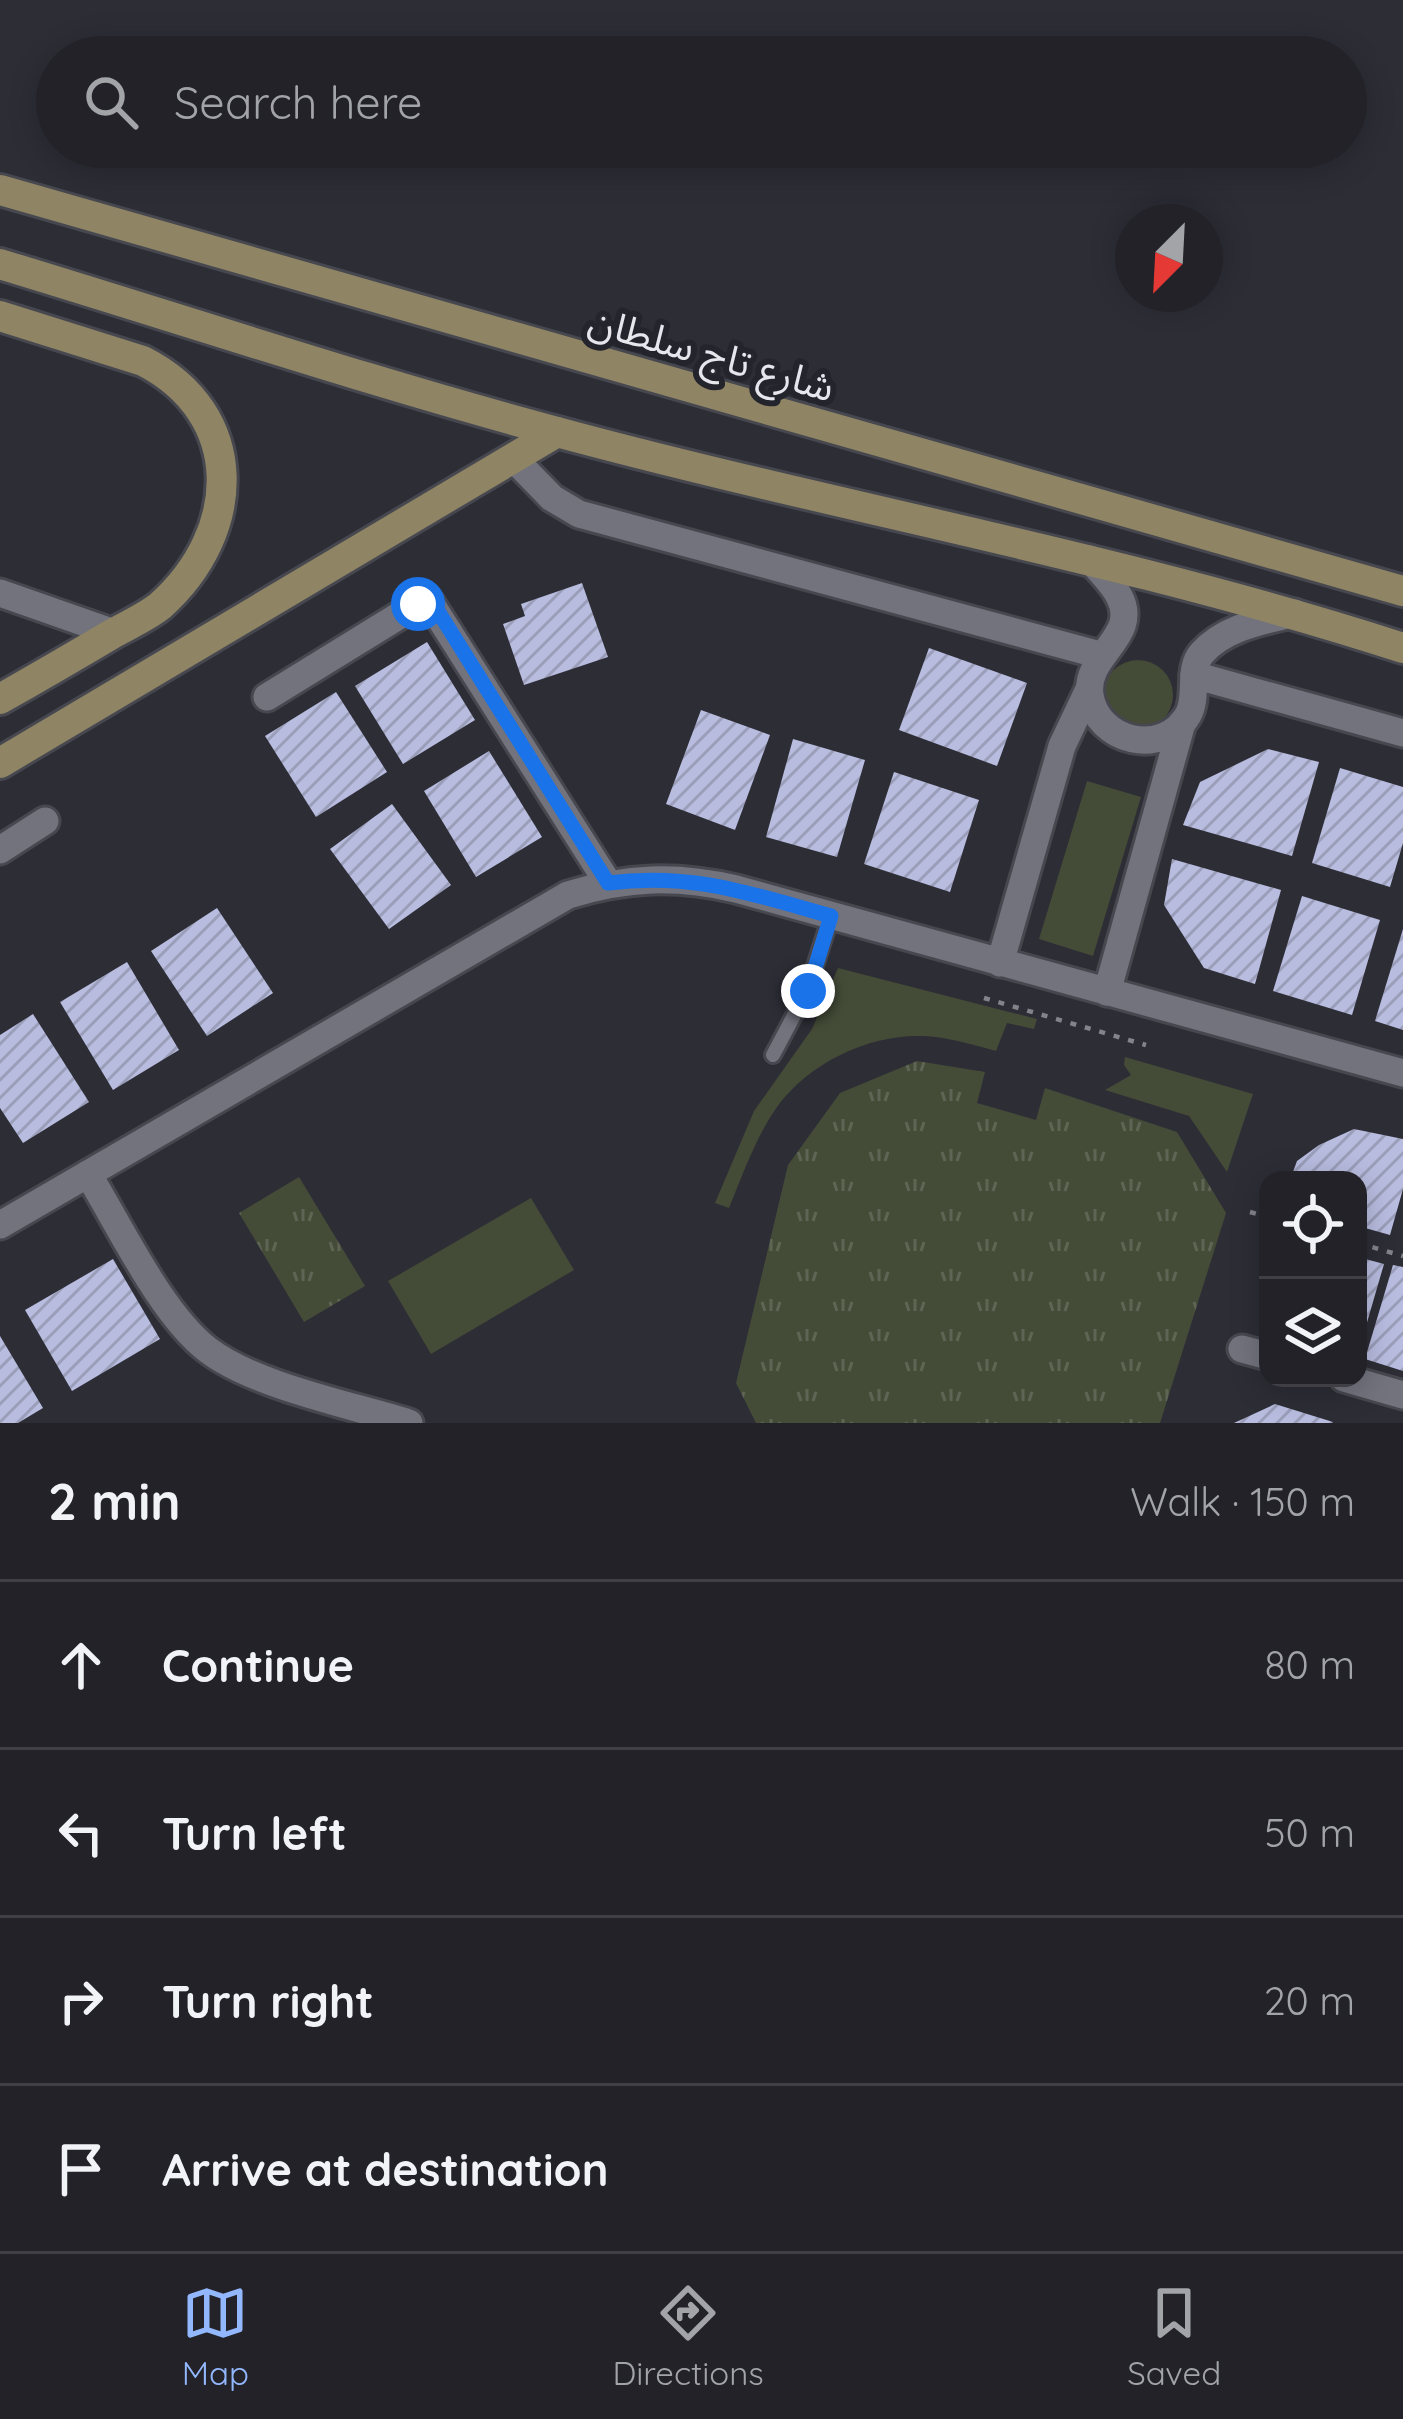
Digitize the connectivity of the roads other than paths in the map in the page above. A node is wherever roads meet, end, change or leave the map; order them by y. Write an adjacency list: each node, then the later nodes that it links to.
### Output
1 (0, 190): 7 (main road, شارع تاج سلطان)
2 (0, 264): 4 (main road)
3 (0, 316): 10 (main road)
4 (557, 432): 5 (main road); 6 (main road)
5 (515, 460): 12 (street); 19 (main road)
6 (1090, 559): 9 (main road); 12 (street)
7 (1403, 591)
8 (0, 593): 10 (street)
9 (1295, 613): 11 (main road); 13 (street)
10 (114, 633): 16 (main road)
11 (1403, 648)
12 (1100, 655): 14 (street)
13 (1194, 675): 17 (street); 18 (street)
14 (1089, 689): 17 (street); 24 (street)
15 (267, 697): 22 (street)
16 (0, 699)
17 (1182, 723): 25 (street)
18 (1403, 733)
19 (0, 764)
20 (45, 821): 21 (street)
21 (0, 850)
22 (608, 883): 23 (street); 28 (street)
23 (831, 916): 24 (street); 26 (lane)
24 (1000, 963): 25 (street)
25 (1107, 992): 27 (street)
26 (773, 1055)
27 (1403, 1073)
28 (88, 1174): 29 (street); 32 (street)
29 (0, 1225)
30 (1367, 1385): 31 (street)
31 (1403, 1395)
32 (410, 1423)

